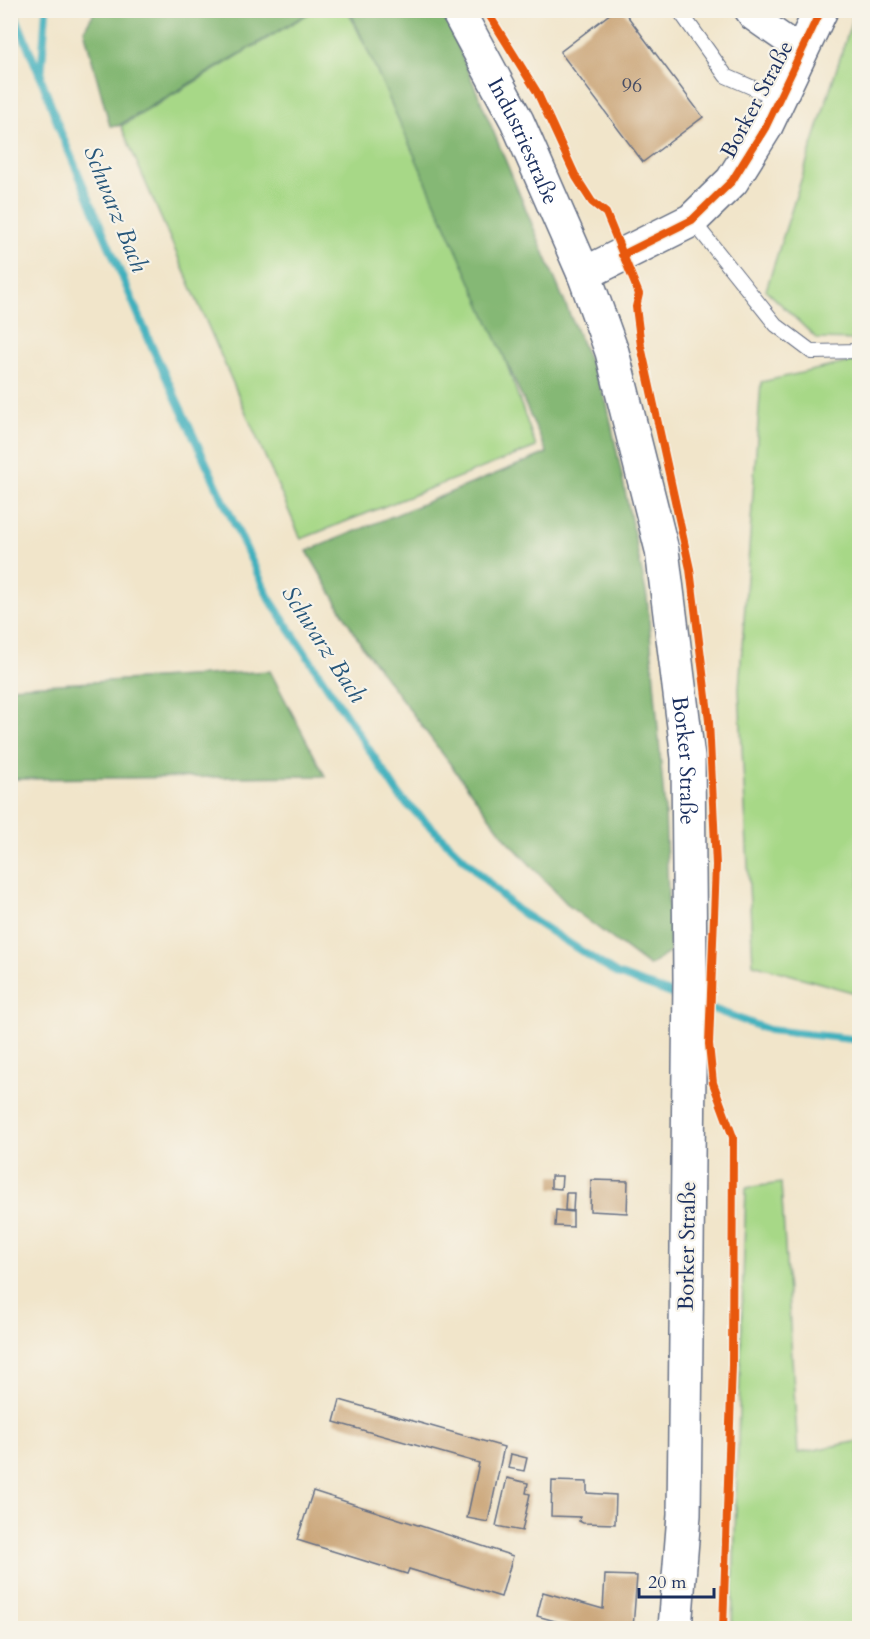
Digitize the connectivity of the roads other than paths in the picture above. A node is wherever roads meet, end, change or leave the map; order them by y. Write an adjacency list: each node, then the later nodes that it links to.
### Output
1 (457, 10): 8 (main road, Industriestraße)
2 (679, 10): 6 (lane)
3 (748, 10): 5 (street)
4 (821, 10): 5 (main road, Borker Straße)
5 (802, 51): 6 (main road, Borker Straße)
6 (779, 99): 7 (main road, Borker Straße)
7 (692, 220): 8 (main road, Borker Straße); 9 (lane)
8 (584, 274): 10 (main road, Borker Straße)
9 (860, 351)
10 (675, 1629)

